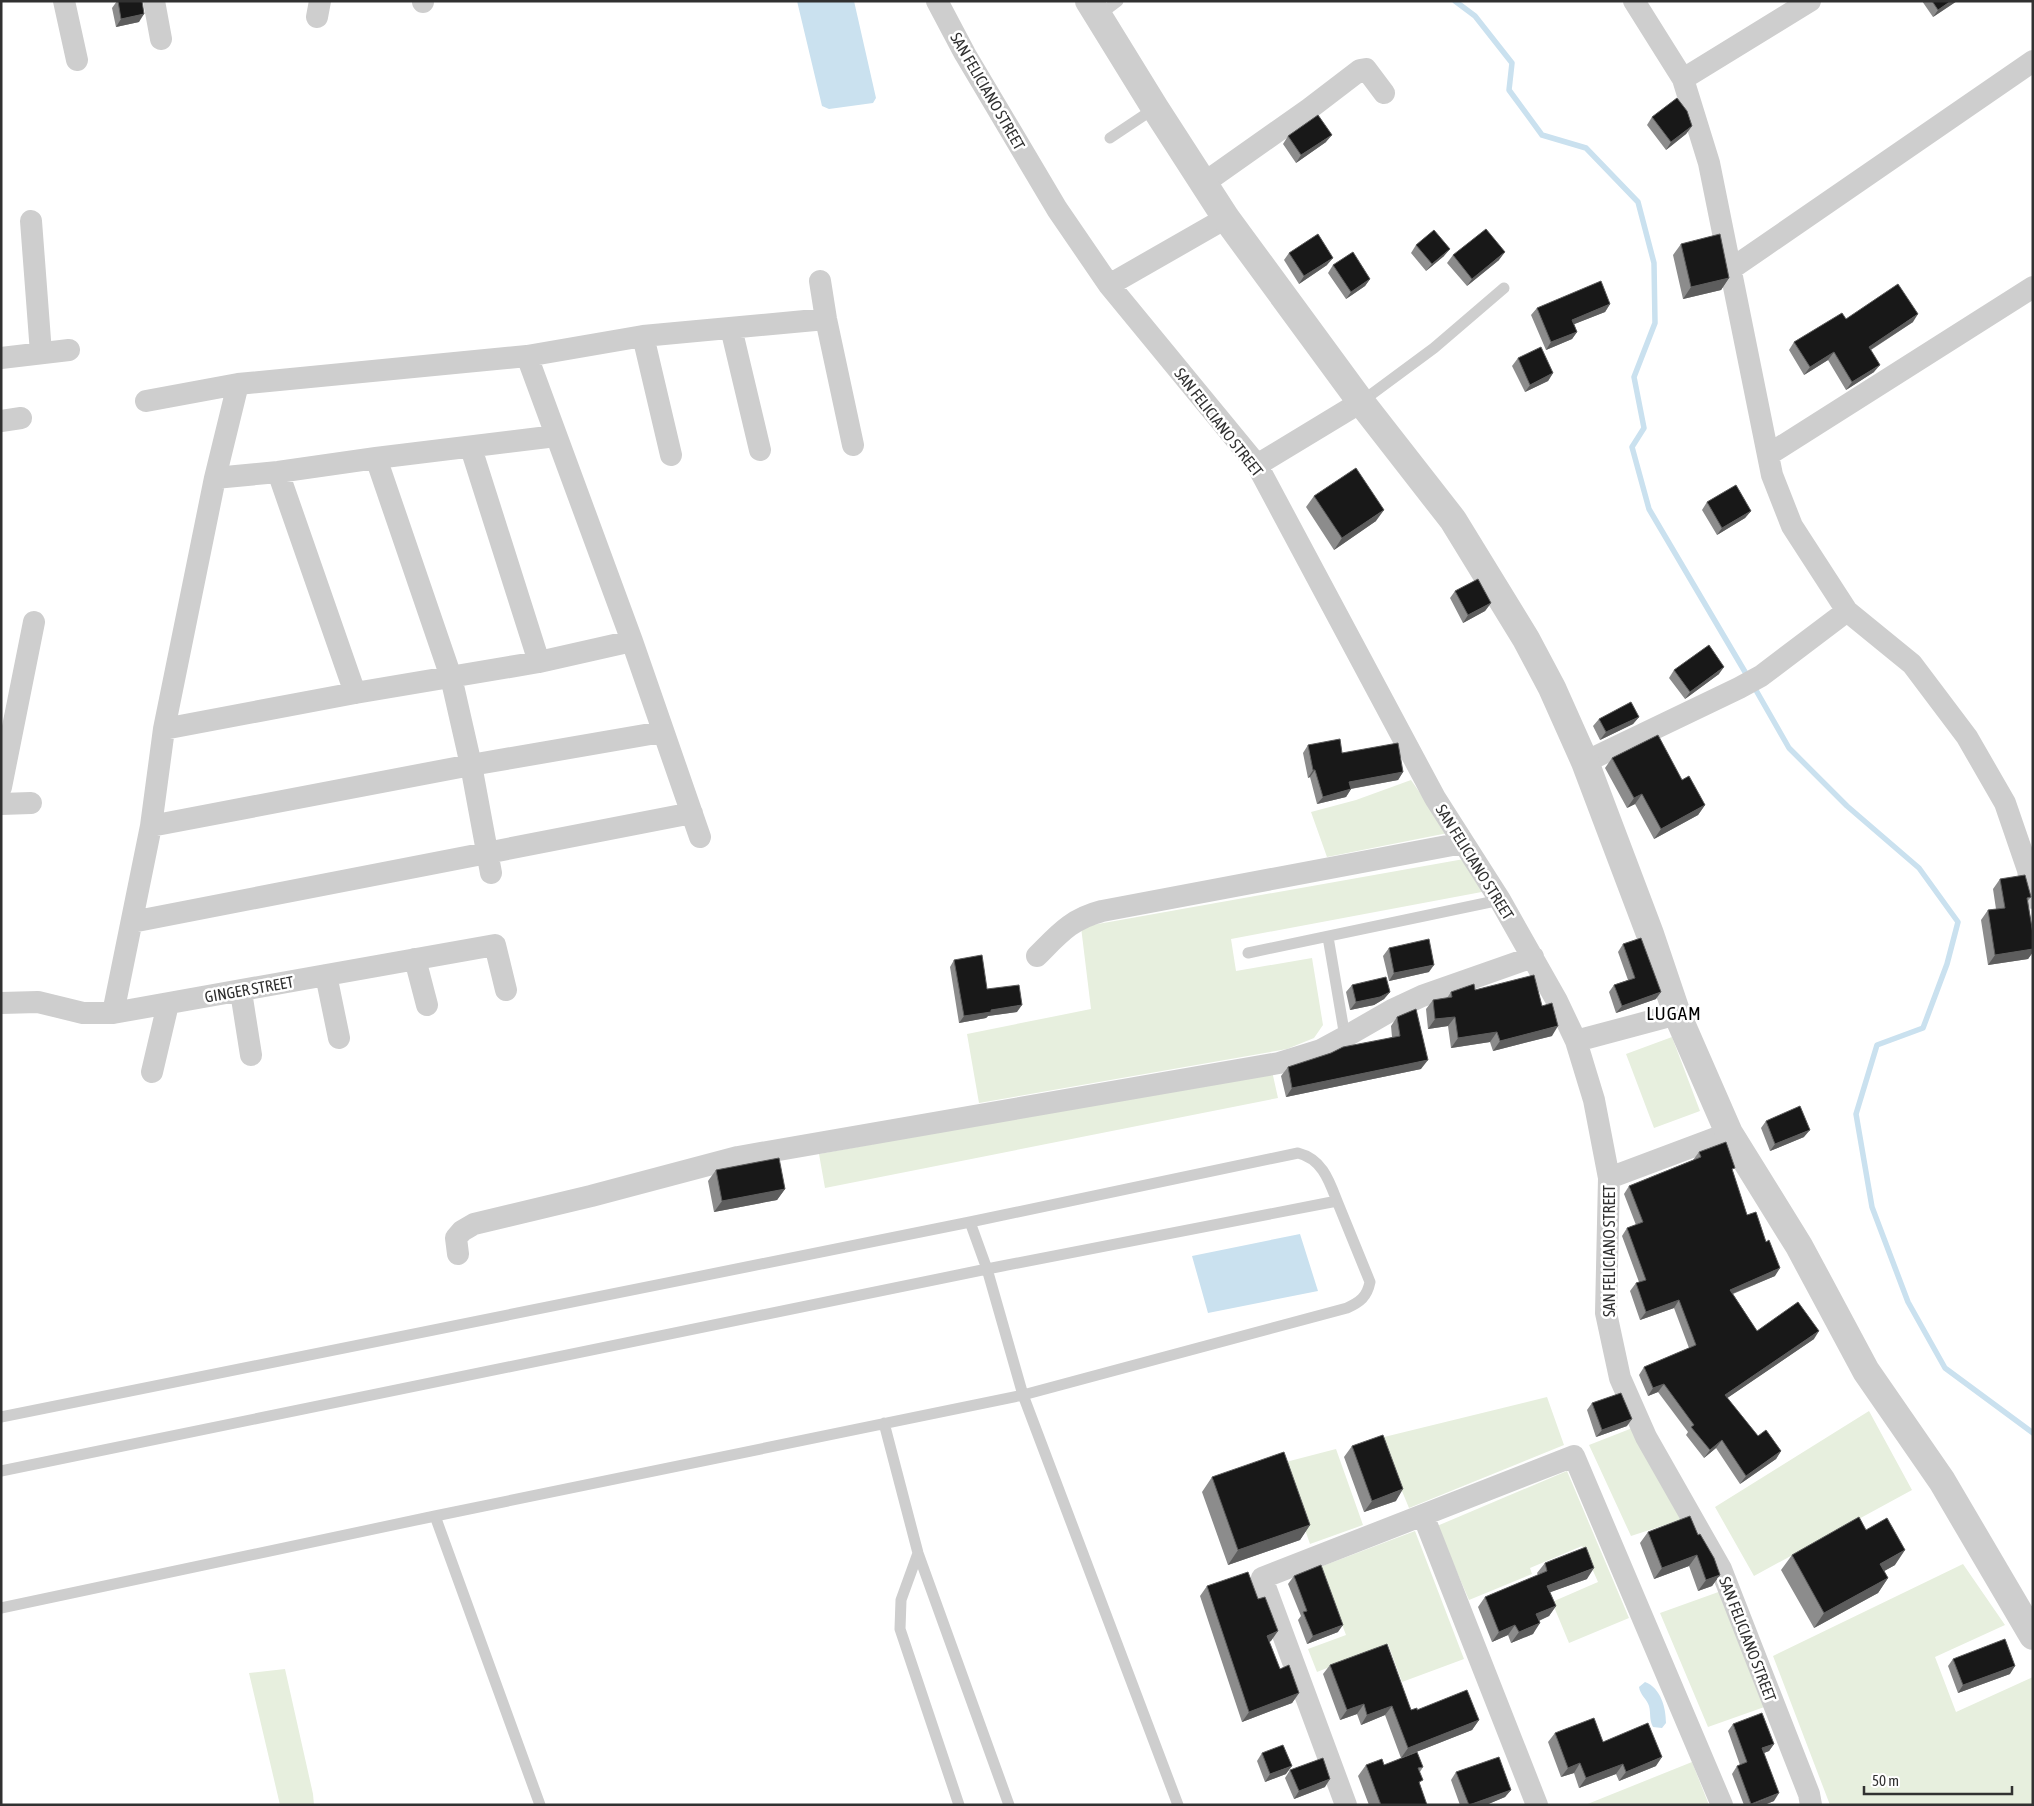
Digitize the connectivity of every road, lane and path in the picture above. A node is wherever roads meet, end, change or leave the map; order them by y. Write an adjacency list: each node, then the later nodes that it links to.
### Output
1 (64, 1): 8 (street)
2 (154, 1): 7 (street)
3 (937, 1): 19 (street, SAN FELICIANO STREET)
4 (1634, 1): 10 (street)
5 (1810, 1): 10 (street)
6 (1102, 6): 12 (street)
7 (161, 40)
8 (77, 60)
9 (2033, 61): 17 (street)
10 (1683, 79): 17 (street)
11 (1384, 93): 14 (street)
12 (1155, 108): 13 (lane); 14 (street)
13 (1110, 138)
14 (1204, 183): 15 (street)
15 (1226, 218): 19 (street); 31 (street)
16 (31, 222): 26 (street)
17 (1731, 268): 37 (street)
18 (820, 281): 22 (street)
19 (1109, 285): 39 (street, SAN FELICIANO STREET)
20 (2033, 287): 37 (street)
21 (1504, 288): 31 (lane)
22 (826, 319): 23 (street); 33 (street)
23 (731, 328): 24 (street); 35 (street)
24 (643, 336): 27 (street); 36 (street)
25 (69, 350): 26 (street)
26 (41, 353): 28 (street)
27 (527, 356): 29 (street); 32 (street)
28 (1, 358)
29 (238, 384): 30 (street); 41 (street)
30 (146, 401)
31 (1361, 402): 39 (street); 50 (street)
32 (556, 436): 34 (street); 44 (street)
33 (853, 444)
34 (471, 448): 38 (street); 45 (street)
35 (760, 450)
36 (671, 455)
37 (1768, 455): 42 (street)
38 (376, 458): 40 (street); 46 (street)
39 (1257, 465): 58 (street, SAN FELICIANO STREET)
40 (278, 472): 41 (street); 47 (street)
41 (215, 478): 48 (street)
42 (1847, 611): 50 (street); 59 (street)
43 (34, 622): 52 (street)
44 (632, 641): 45 (street); 49 (street)
45 (539, 662): 46 (street)
46 (451, 677): 47 (street); 51 (street)
47 (355, 693): 48 (street)
48 (164, 729): 56 (street)
49 (662, 732): 51 (street); 55 (street)
50 (1585, 762): 76 (street)
51 (471, 765): 56 (street); 60 (street)
52 (1, 787)
53 (32, 802): 54 (street)
54 (1, 804)
55 (692, 813): 57 (street); 60 (street)
56 (151, 826): 63 (street)
57 (700, 837)
58 (1463, 843): 62 (street, SAN FELICIANO STREET); 66 (street)
59 (2028, 851): 61 (street)
60 (489, 862): 63 (street)
61 (2033, 898)
62 (1500, 900): 64 (lane); 67 (street, SAN FELICIANO STREET)
63 (132, 922): 75 (street)
64 (1328, 937): 65 (lane); 77 (lane)
65 (1248, 952)
66 (1037, 956)
67 (1533, 957): 77 (street); 79 (street, SAN FELICIANO STREET)
68 (415, 959): 69 (street, GINGER STREET); 70 (street, GINGER STREET); 74 (street)
69 (326, 975): 71 (street, GINGER STREET); 78 (street)
70 (506, 990)
71 (241, 992): 73 (street, GINGER STREET); 80 (street)
72 (1, 1003): 75 (street, GINGER STREET)
73 (168, 1004): 75 (street, GINGER STREET); 81 (street)
74 (427, 1005)
75 (113, 1013)
76 (1677, 1014): 79 (street); 82 (street)
77 (1345, 1037): 86 (street)
78 (339, 1038)
79 (1576, 1041): 83 (street, SAN FELICIANO STREET)
80 (252, 1055)
81 (152, 1072)
82 (1729, 1133): 83 (street); 96 (street)
83 (1609, 1178): 104 (street, SAN FELICIANO STREET)
84 (1337, 1201): 85 (lane); 87 (lane); 88 (lane)
85 (970, 1222): 87 (lane); 89 (lane)
86 (458, 1254)
87 (987, 1269): 88 (lane); 91 (lane)
88 (1023, 1394): 90 (lane); 100 (lane)
89 (1, 1418)
90 (884, 1423): 93 (lane); 94 (lane)
91 (1, 1471)
92 (1423, 1515): 101 (street); 102 (street); 103 (street)
93 (435, 1516): 95 (lane); 97 (lane)
94 (918, 1553): 98 (lane); 99 (lane)
95 (1, 1608)
96 (2033, 1636)
97 (540, 1805)
98 (959, 1805)
99 (1009, 1805)
100 (1178, 1805)
101 (1346, 1805)
102 (1537, 1805)
103 (1722, 1805)
104 (1811, 1805)

